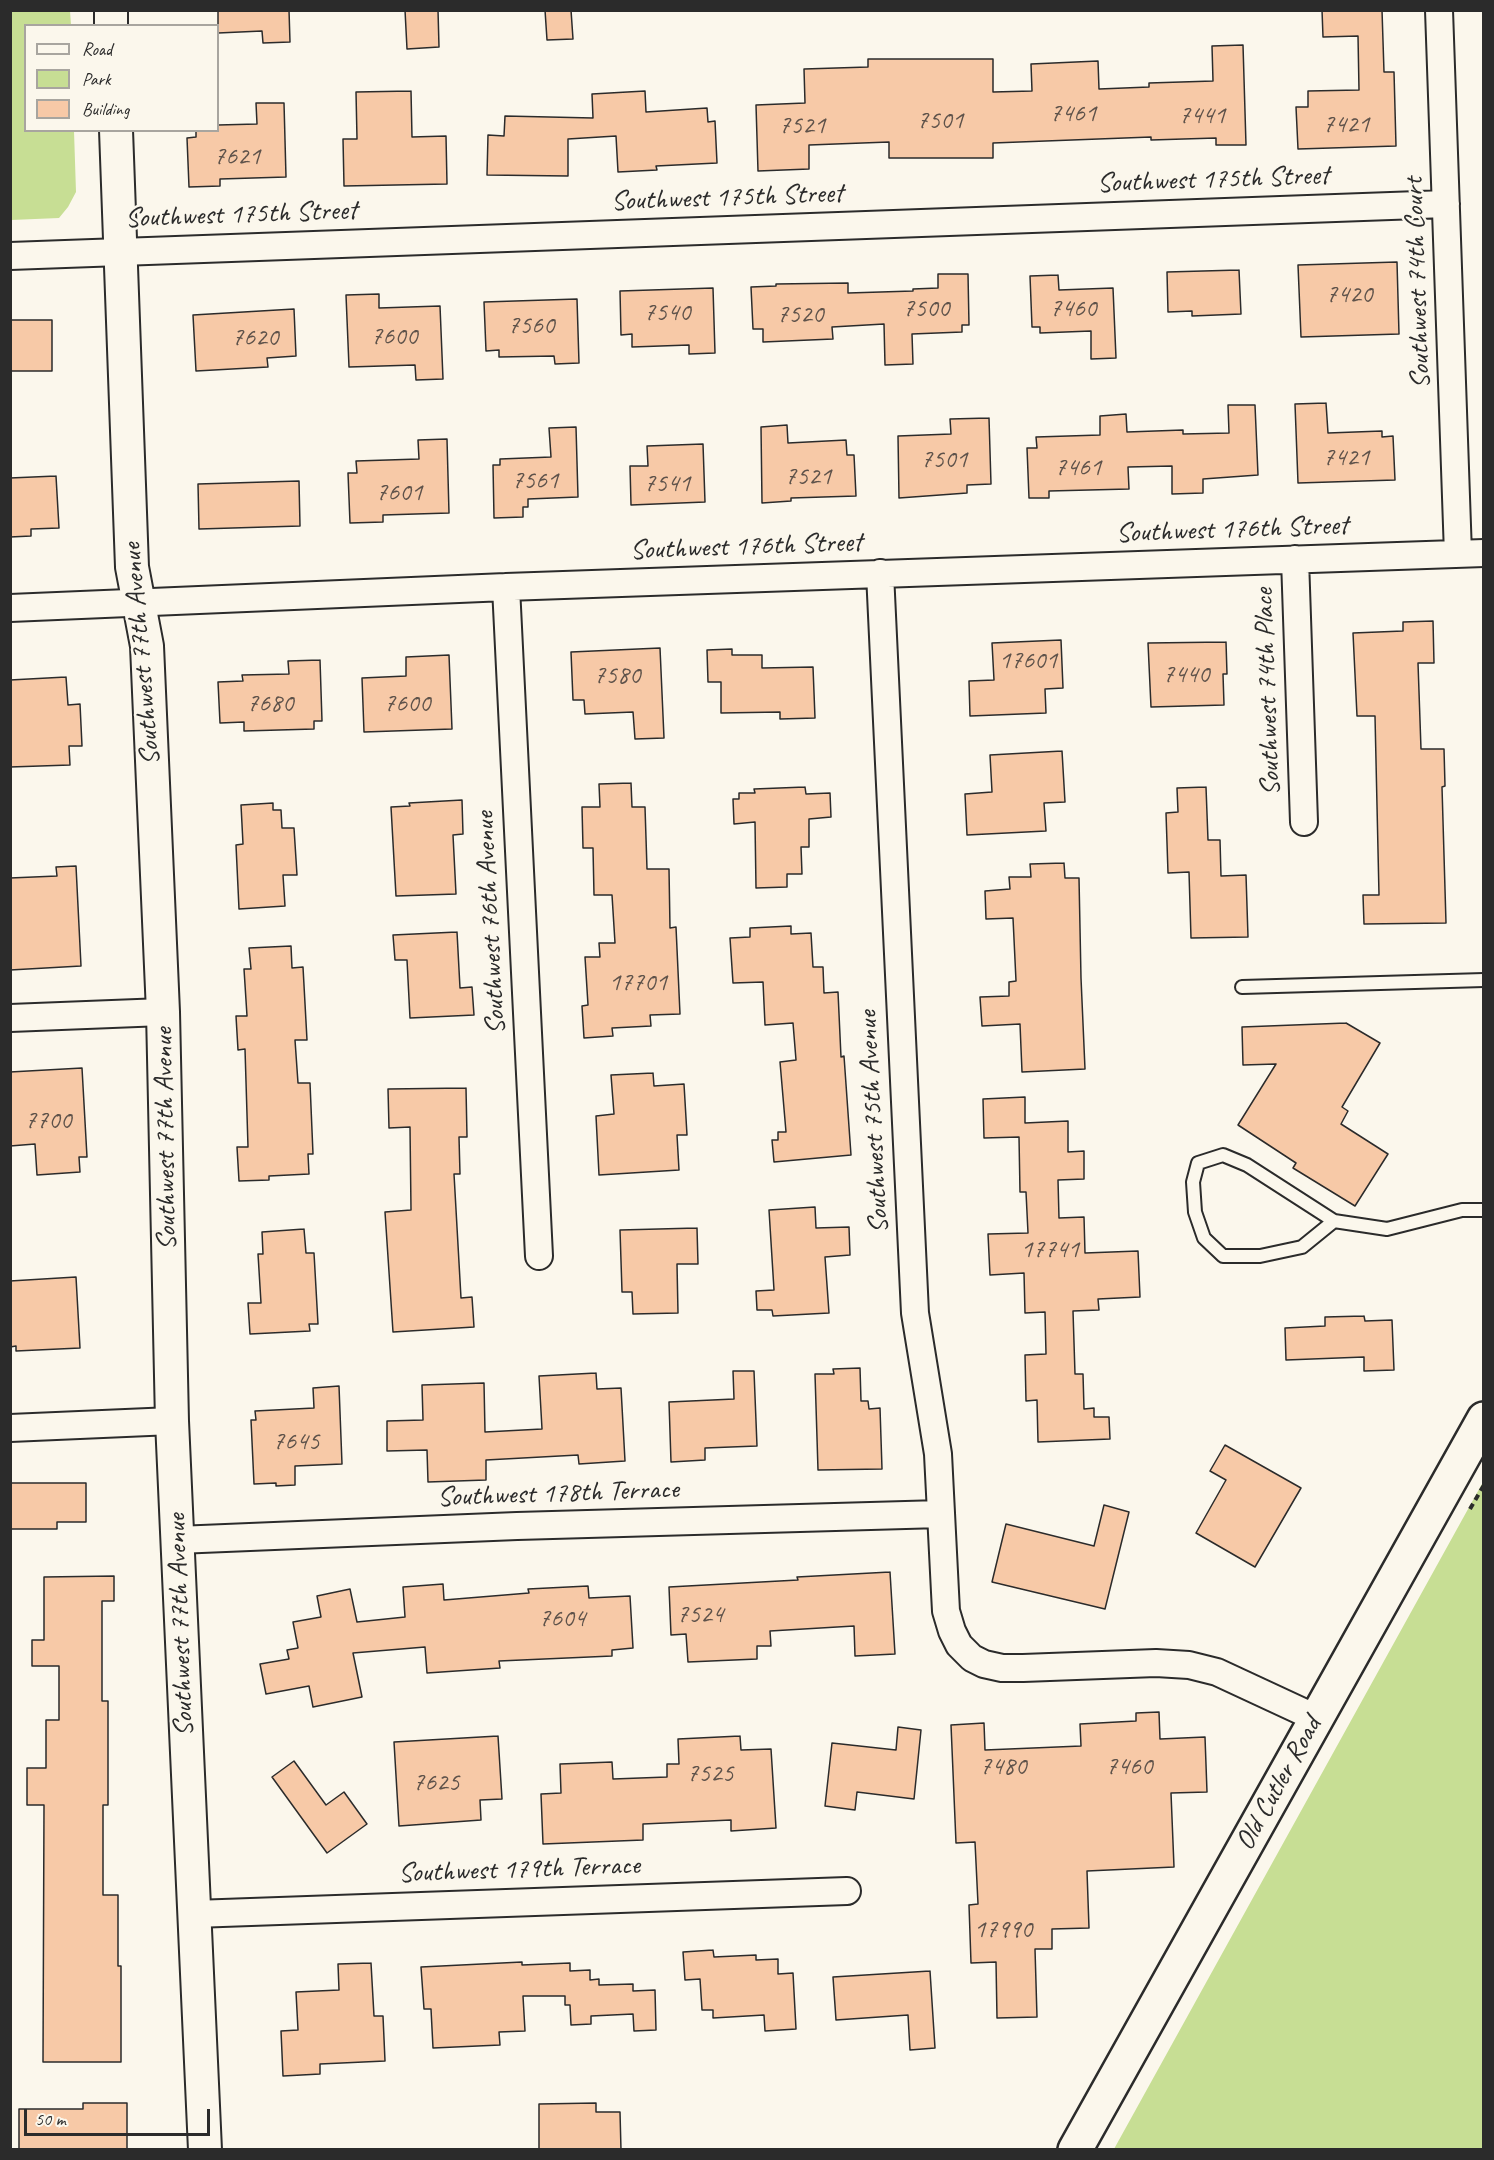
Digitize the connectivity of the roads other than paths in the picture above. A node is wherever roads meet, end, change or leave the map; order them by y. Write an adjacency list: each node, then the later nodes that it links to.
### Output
1 (1439, 10): 3 (street, Southwest 74th Court)
2 (116, 132): 4 (street, Southwest 77th Avenue)
3 (1446, 204): 4 (street, Southwest 175th Street); 7 (street, Southwest 74th Court)
4 (121, 251): 5 (street, Southwest 175th Street); 11 (street, Southwest 77th Avenue)
5 (10, 256)
6 (1484, 553): 7 (street, Southwest 176th Street)
7 (1458, 554): 8 (street, Southwest 176th Street)
8 (1295, 559): 9 (street, Southwest 176th Street); 13 (street, Southwest 74th Place)
9 (880, 573): 10 (street, Southwest 176th Street); 24 (street, Southwest 75th Avenue)
10 (506, 587): 11 (street, Southwest 176th Street); 20 (street, Southwest 76th Avenue)
11 (138, 602): 12 (street, Southwest 176th Street); 16 (street, Southwest 77th Avenue)
12 (10, 608)
13 (1304, 822)
14 (1484, 980): 15 (lane)
15 (1242, 987)
16 (163, 1012): 17 (street); 22 (street, Southwest 77th Avenue)
17 (10, 1018)
18 (1484, 1210): 19 (lane)
19 (1334, 1221): 19 (lane)
20 (538, 1256)
21 (1484, 1419): 26 (main road, Old Cutler Road)
22 (172, 1421): 23 (street); 25 (street, Southwest 77th Avenue)
23 (10, 1428)
24 (941, 1514): 25 (street, Southwest 178th Terrace); 26 (street, Southwest 75th Avenue)
25 (177, 1540): 28 (street, Southwest 77th Avenue)
26 (1316, 1718): 30 (main road, Old Cutler Road)
27 (847, 1891): 28 (street, Southwest 179th Terrace)
28 (194, 1914): 29 (street, Southwest 77th Avenue)
29 (205, 2150)
30 (1075, 2150)

